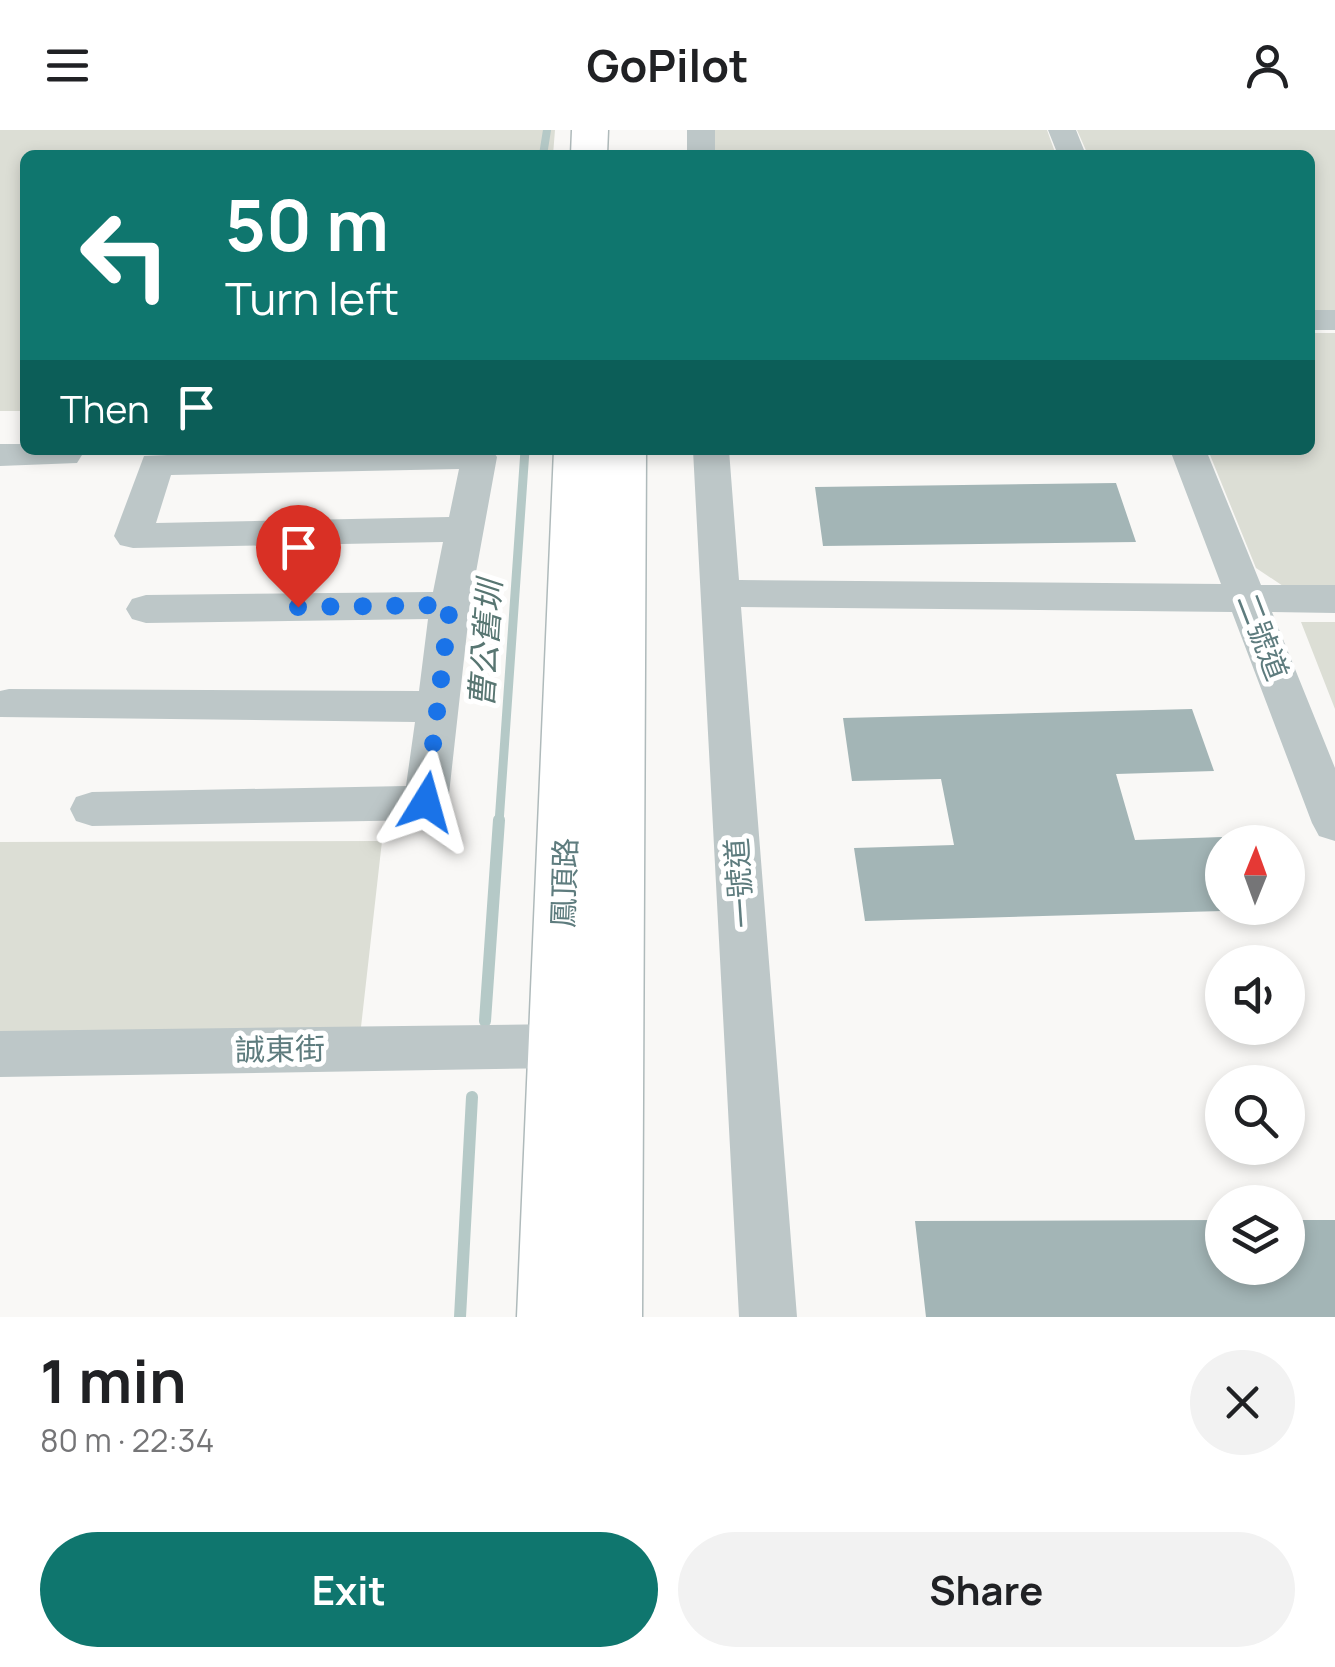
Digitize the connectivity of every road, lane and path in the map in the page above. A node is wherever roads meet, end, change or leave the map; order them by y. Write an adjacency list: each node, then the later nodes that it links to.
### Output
1 (0, 455): 2 (street)
2 (64, 455)
3 (577, 455): 17 (main road, 鳳頂路)
4 (623, 455): 20 (main road, 鳳頂路)
5 (711, 455): 8 (street, 一號道)
6 (1190, 455): 10 (street, 二號道)
7 (463, 529): 7 (street); 11 (street)
8 (722, 593): 10 (street); 21 (street, 一號道)
9 (1335, 599): 10 (street)
10 (1247, 600): 16 (street, 二號道)
11 (450, 605): 12 (street); 13 (street)
12 (146, 610)
13 (440, 707): 14 (street); 15 (street)
14 (3, 710)
15 (92, 809)
16 (1335, 823)
17 (561, 1046): 18 (street, 誠東街); 19 (main road, 鳳頂路)
18 (0, 1054)
19 (554, 1317)
20 (605, 1317)
21 (768, 1317)

